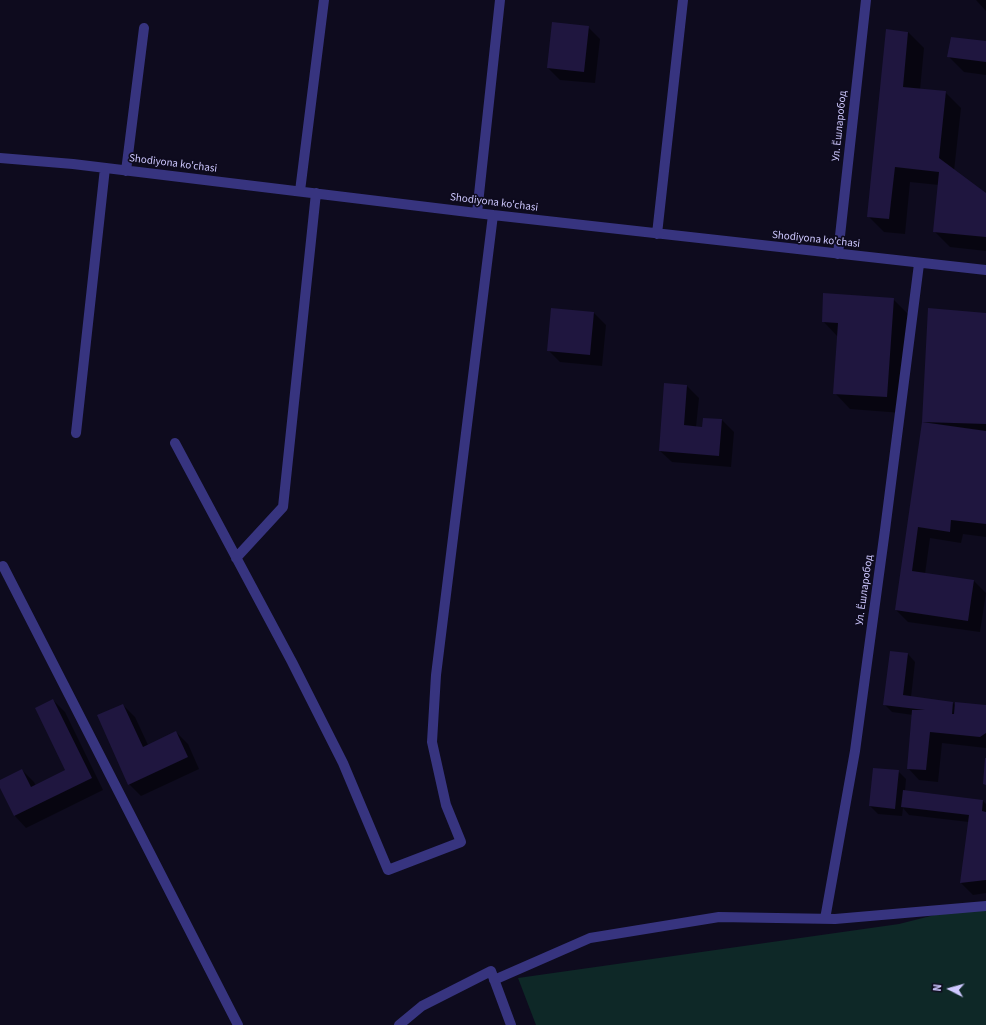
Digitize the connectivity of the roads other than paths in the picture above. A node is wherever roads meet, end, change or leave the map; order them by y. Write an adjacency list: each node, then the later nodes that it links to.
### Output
1 (324, 0): 9 (street)
2 (500, 0): 11 (street)
3 (683, 0): 13 (street)
4 (866, 0): 14 (street, Ул. Ёшларобод)
5 (144, 28): 8 (street)
6 (0, 158): 7 (street, Shodiyona ko'chasi)
7 (105, 168): 8 (street, Shodiyona ko'chasi); 17 (street)
8 (126, 170): 9 (street, Shodiyona ko'chasi)
9 (300, 192): 10 (street, Shodiyona ko'chasi)
10 (316, 193): 11 (street, Shodiyona ko'chasi); 19 (street)
11 (476, 213): 12 (street, Shodiyona ko'chasi)
12 (493, 215): 13 (street, Shodiyona ko'chasi); 19 (street)
13 (657, 234): 14 (street, Shodiyona ko'chasi)
14 (838, 254): 15 (street, Shodiyona ko'chasi)
15 (919, 264): 16 (street, Shodiyona ko'chasi); 22 (street, Ул. Ёшларобод)
16 (986, 270)
17 (76, 433)
18 (175, 443): 19 (street)
19 (236, 558)
20 (3, 566): 24 (street)
21 (986, 906): 22 (street)
22 (825, 919): 23 (street)
23 (494, 980): 25 (street); 26 (street)
24 (238, 1025)
25 (398, 1025)
26 (511, 1025)

